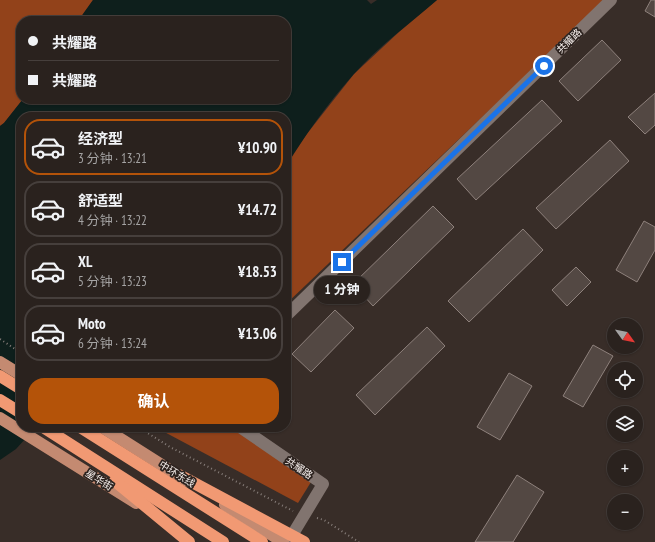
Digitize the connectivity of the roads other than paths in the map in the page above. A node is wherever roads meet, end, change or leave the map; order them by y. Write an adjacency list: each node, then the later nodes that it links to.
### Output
1 (611, 0): 2 (street, 共耀路)
2 (291, 311)
3 (0, 362): 4 (main road)
4 (16, 372)
5 (0, 376): 6 (highway)
6 (16, 387)
7 (0, 400): 8 (highway)
8 (16, 410)
9 (0, 418): 10 (main road, 星华街)
10 (16, 428)
11 (22, 432): 20 (main road, 星华街)
12 (50, 432): 16 (highway)
13 (88, 432): 22 (highway, 中环东线)
14 (110, 432): 17 (main road)
15 (247, 432): 18 (street, 共耀路)
16 (78, 451): 19 (highway); 21 (highway)
17 (179, 476): 18 (highway)
18 (288, 540): 23 (highway)
19 (190, 542)
20 (197, 542)
21 (223, 542)
22 (262, 542)
23 (304, 542)

